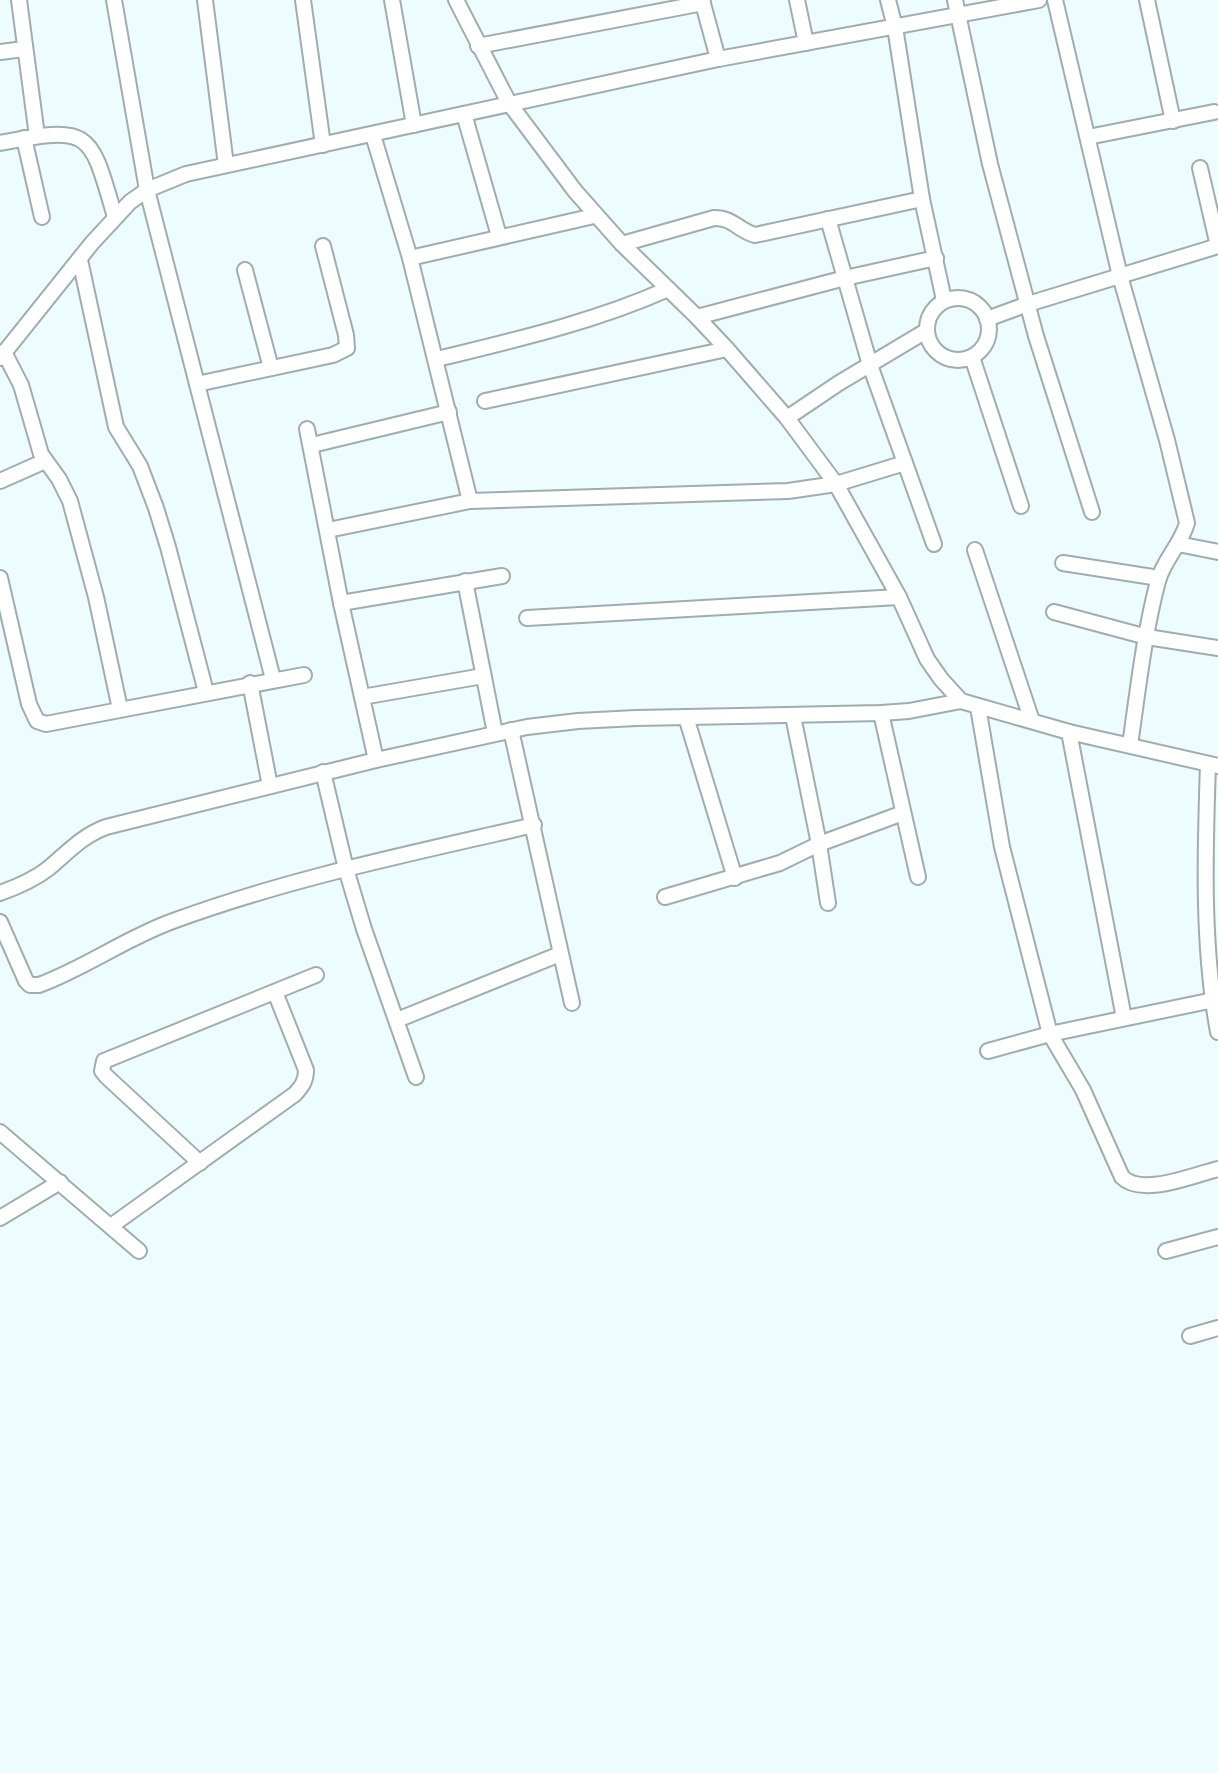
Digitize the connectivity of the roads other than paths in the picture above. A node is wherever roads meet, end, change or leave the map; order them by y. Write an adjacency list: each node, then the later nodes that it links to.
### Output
1 (19, 0): 18 (street)
2 (114, 0): 33 (street)
3 (205, 0): 31 (street)
4 (303, 0): 30 (street)
5 (392, 0): 25 (street)
6 (456, 0): 17 (street)
7 (797, 0): 16 (street)
8 (888, 0): 15 (street)
9 (955, 0): 14 (street)
10 (1039, 0): 14 (street)
11 (1055, 0): 28 (street)
12 (1147, 0): 24 (street)
13 (703, 1): 17 (street); 20 (street)
14 (958, 15): 15 (street); 51 (street)
15 (895, 27): 16 (street); 34 (street)
16 (806, 43): 20 (street)
17 (478, 47): 21 (street)
18 (24, 49): 19 (street); 27 (street)
19 (0, 52)
20 (718, 58): 21 (street)
21 (509, 103): 23 (street); 35 (street)
22 (1214, 113): 24 (street)
23 (464, 114): 25 (street); 39 (street)
24 (1173, 121): 28 (street)
25 (414, 125): 26 (street)
26 (373, 135): 30 (street); 43 (street)
27 (31, 137): 29 (street); 36 (street); 37 (street)
28 (1088, 137): 47 (street)
29 (0, 143)
30 (323, 145): 31 (street)
31 (226, 165): 33 (street)
32 (1200, 168): 42 (street)
33 (148, 191): 37 (street); 61 (street)
34 (922, 199): 38 (street); 44 (street)
35 (594, 216): 39 (street); 40 (street)
36 (42, 217)
37 (115, 217): 45 (street)
38 (828, 219): 40 (street); 48 (street)
39 (499, 236): 43 (street)
40 (622, 244): 49 (street)
41 (323, 246): 60 (street)
42 (1218, 246): 47 (street)
43 (410, 258): 58 (street)
44 (936, 258): 48 (street); 50 (street)
45 (80, 260): 56 (street); 95 (street)
46 (245, 270): 60 (street)
47 (1120, 276): 51 (street); 76 (street)
48 (845, 278): 52 (street); 59 (street)
49 (668, 289): 52 (street); 58 (street)
50 (944, 300): 53 (street); 54 (street)
51 (1028, 304): 53 (street); 73 (street)
52 (697, 317): 55 (street)
53 (987, 319): 57 (street)
54 (926, 331): 57 (street); 59 (street)
55 (727, 349): 62 (street); 64 (street)
56 (2, 355): 67 (street)
57 (972, 357): 72 (street)
58 (437, 359): 63 (street)
59 (870, 365): 64 (street); 68 (street)
60 (271, 368): 61 (street)
61 (197, 384): 93 (street)
62 (485, 401)
63 (449, 412): 66 (street); 71 (street)
64 (787, 418): 70 (street)
65 (307, 429): 66 (street)
66 (312, 445): 74 (street)
67 (45, 461): 69 (street); 99 (street)
68 (905, 463): 70 (street); 75 (street)
69 (0, 481)
70 (836, 484): 71 (street); 84 (street)
71 (470, 501): 74 (street)
72 (1021, 506)
73 (1092, 512)
74 (328, 530): 86 (street)
75 (934, 544)
76 (1178, 544): 78 (street); 82 (street)
77 (975, 550): 103 (street)
78 (1218, 552)
79 (1063, 563): 82 (street)
80 (502, 576): 83 (street)
81 (0, 578): 85 (street)
82 (1159, 578): 89 (street)
83 (465, 581): 86 (street); 92 (street)
84 (899, 597): 88 (street); 97 (street)
85 (2, 602): 99 (street)
86 (341, 604): 96 (street)
87 (1054, 612): 89 (street)
88 (527, 618)
89 (1147, 636): 90 (street); 107 (street)
90 (1218, 648)
91 (304, 675): 93 (street)
92 (483, 676): 96 (street); 106 (street)
93 (273, 679): 94 (street)
94 (250, 683): 95 (street); 111 (street)
95 (206, 692): 99 (street)
96 (362, 697): 108 (street)
97 (961, 701): 98 (street); 100 (street)
98 (978, 708): 103 (street); 130 (street)
99 (120, 709)
100 (881, 713): 101 (street); 112 (street)
101 (793, 716): 102 (street); 114 (street)
102 (686, 717): 104 (street); 116 (street)
103 (1032, 721): 105 (street)
104 (511, 730): 106 (street); 113 (street)
105 (1069, 732): 107 (street); 127 (street)
106 (495, 733): 108 (street)
107 (1130, 745): 109 (street)
108 (376, 760): 110 (street)
109 (1213, 765): 125 (street)
110 (323, 772): 111 (street); 115 (street)
111 (270, 786): 118 (street)
112 (902, 813): 114 (street); 117 (street)
113 (534, 825): 115 (street); 122 (street)
114 (819, 844): 116 (street); 120 (street)
115 (346, 869): 121 (street); 128 (street)
116 (735, 877): 119 (street)
117 (918, 877)
118 (0, 893)
119 (665, 898)
120 (828, 903)
121 (0, 922)
122 (560, 954): 126 (street); 128 (street)
123 (316, 975): 124 (street)
124 (275, 992): 134 (street); 134 (street)
125 (1215, 1000): 127 (street); 129 (street)
126 (572, 1003)
127 (1124, 1018): 130 (street)
128 (397, 1020): 132 (street)
129 (1218, 1032)
130 (1050, 1034): 131 (street); 135 (street)
131 (988, 1051)
132 (416, 1077)
133 (0, 1132): 136 (street)
134 (200, 1163): 138 (street)
135 (1218, 1169)
136 (60, 1182): 137 (street); 138 (street)
137 (0, 1218)
138 (111, 1226): 140 (street)
139 (1218, 1237): 141 (street)
140 (139, 1251)
141 (1166, 1251)
142 (1218, 1328): 143 (street)
143 (1190, 1336)

